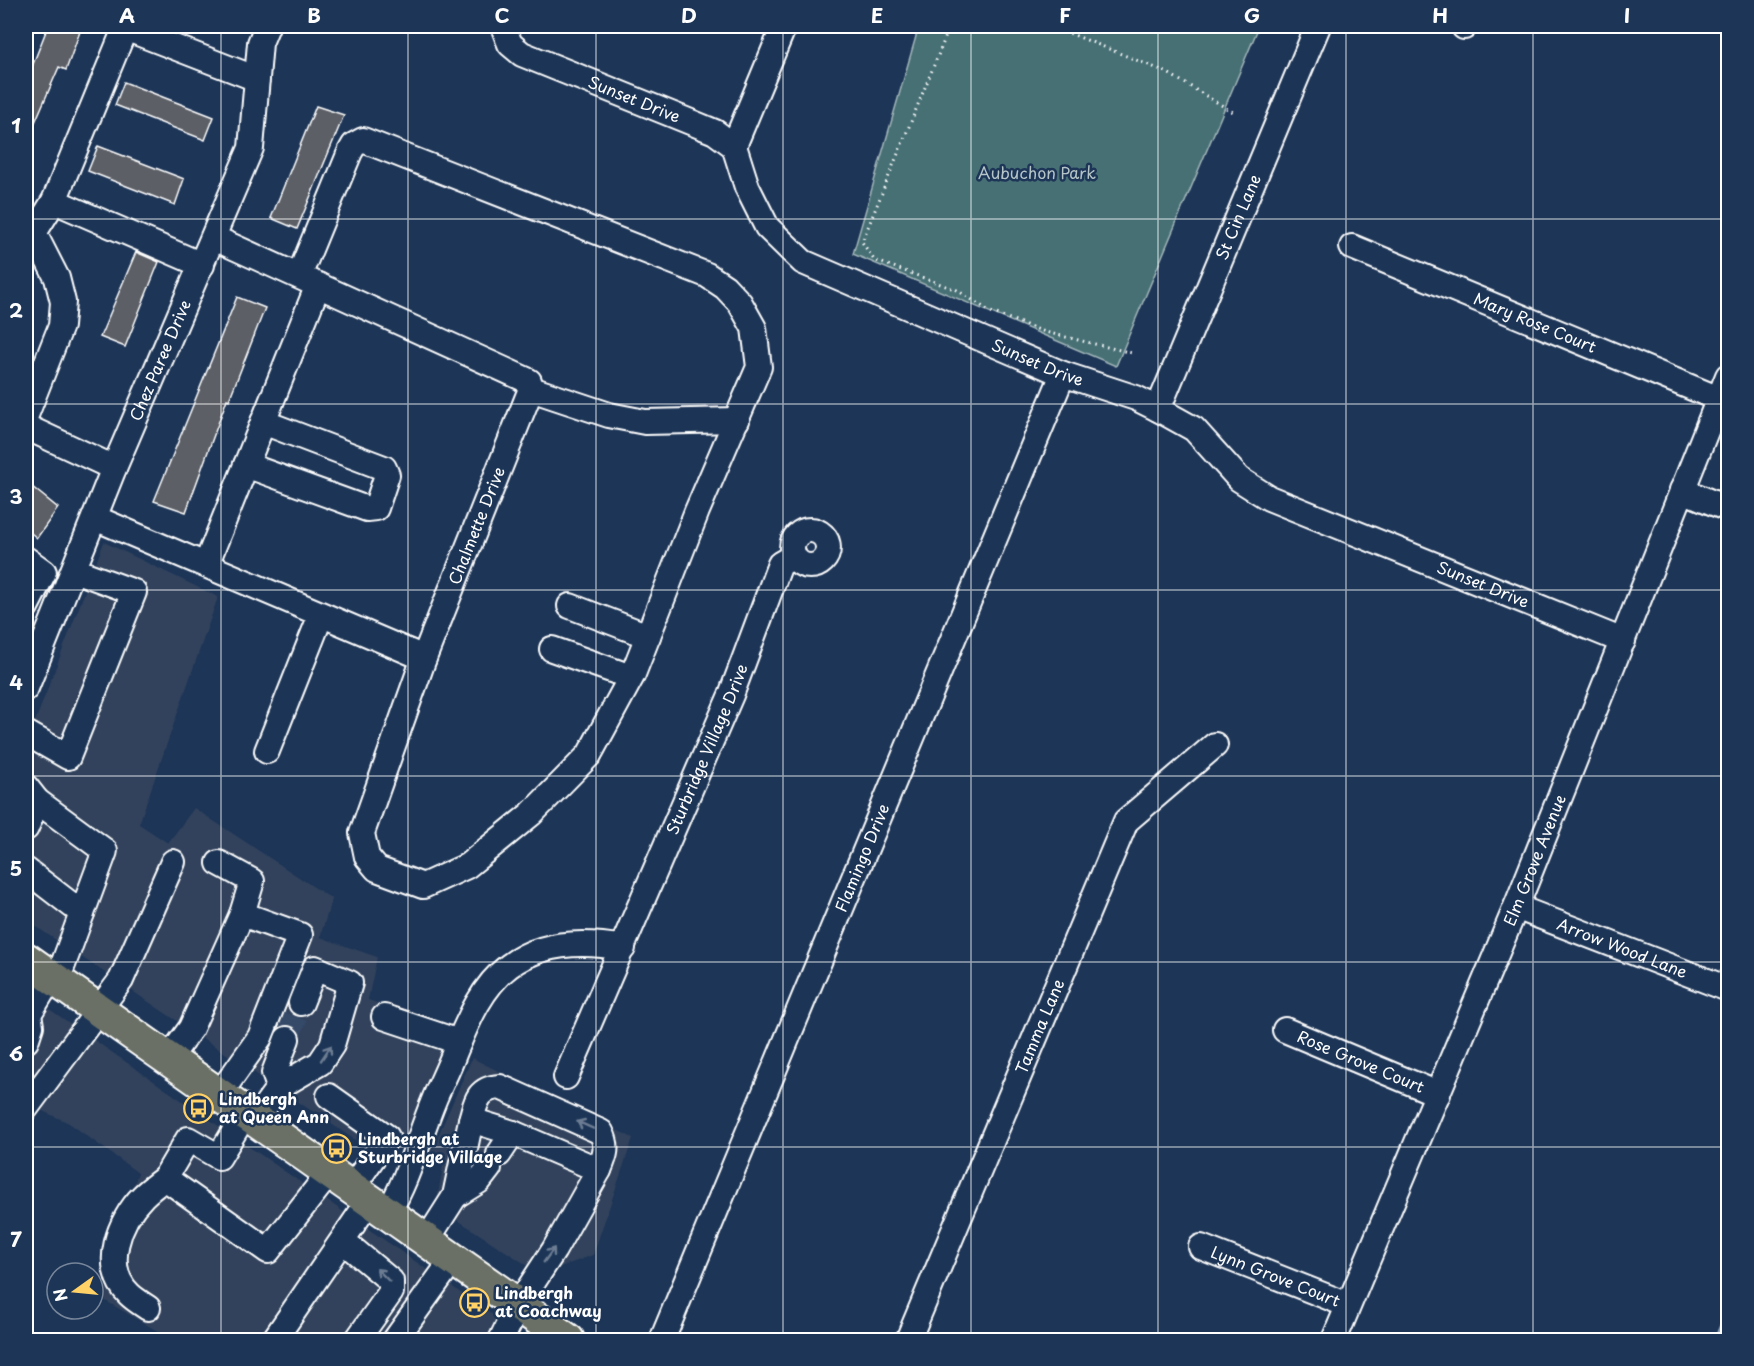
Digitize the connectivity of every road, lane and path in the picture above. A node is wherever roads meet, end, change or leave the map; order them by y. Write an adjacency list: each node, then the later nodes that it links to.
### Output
1 (267, 26): 10 (street, Chez Paree Drive)
2 (784, 26): 12 (street)
3 (950, 26): 19 (path)
4 (1049, 26): 9 (path)
5 (1066, 26): 9 (path)
6 (1318, 26): 24 (street, St Cin Lane)
7 (125, 27): 10 (street); 13 (street)
8 (503, 29): 12 (street, Sunset Drive)
9 (1064, 31): 11 (path)
10 (257, 79): 15 (street, Chez Paree Drive)
11 (1233, 112)
12 (734, 146): 20 (street, Sunset Drive)
13 (54, 201): 14 (street); 17 (street)
14 (30, 232): 25 (street)
15 (214, 238): 17 (street, Chez Paree Drive); 18 (street)
16 (1352, 248): 23 (street, Mary Rose Court)
17 (202, 265): 30 (street, Chez Paree Drive)
18 (308, 280): 22 (street); 26 (street, Chalmette Drive); 27 (street)
19 (1132, 353)
20 (1063, 374): 24 (street, Sunset Drive); 97 (street, Flamingo Drive)
21 (1728, 376): 23 (street, Elm Grove Avenue)
22 (531, 389): 26 (street); 45 (street, Chalmette Drive)
23 (1719, 399): 31 (street, Elm Grove Avenue)
24 (1158, 409): 43 (street, Sunset Drive)
25 (26, 415)
26 (737, 420): 42 (street, Chalmette Drive)
27 (263, 422): 29 (street); 29 (street)
28 (26, 427): 30 (street)
29 (246, 465): 36 (street)
30 (114, 468): 33 (street, Chez Paree Drive)
31 (1682, 490): 32 (street); 43 (street, Elm Grove Avenue)
32 (1728, 509)
33 (95, 518): 36 (street); 37 (street, Chez Paree Drive)
34 (794, 556): 59 (street, Sturbridge Village Drive)
35 (26, 559): 39 (street)
36 (206, 565): 40 (street)
37 (74, 570): 41 (street, Chez Paree Drive); 48 (street)
38 (570, 606): 42 (street)
39 (26, 608): 41 (street)
40 (321, 615): 45 (street); 50 (street)
41 (51, 626): 46 (street, Chez Paree Drive)
42 (648, 636): 47 (street, Chalmette Drive)
43 (1623, 642): 56 (street, Elm Grove Avenue)
44 (552, 649): 47 (street)
45 (424, 658): 47 (street, Chalmette Drive)
46 (28, 673)
47 (631, 677)
48 (26, 733)
49 (1215, 745): 98 (street, Tamma Lane)
50 (267, 751)
51 (31, 794): 52 (street); 57 (street)
52 (26, 828)
53 (172, 862): 64 (street)
54 (219, 863): 58 (street)
55 (26, 870): 57 (street)
56 (1516, 907): 62 (street, Arrow Wood Lane); 74 (street, Elm Grove Avenue)
57 (82, 913): 61 (street)
58 (242, 914): 71 (street); 75 (street)
59 (623, 948): 70 (street); 72 (street, Sturbridge Village Drive)
60 (26, 958): 61 (main road)
61 (54, 979): 64 (main road); 65 (street)
62 (1728, 989)
63 (301, 1003): 73 (street, one-way to 63)
64 (97, 1009): 71 (main road); 77 (street)
65 (27, 1013): 69 (street)
66 (384, 1017): 70 (street)
67 (1285, 1030): 74 (street, Rose Grove Court)
68 (287, 1039): 73 (street)
69 (26, 1041)
70 (459, 1042): 83 (street)
71 (168, 1060): 75 (main road)
72 (566, 1077)
73 (279, 1087): 78 (street)
74 (1438, 1094): 90 (street, Elm Grove Avenue)
75 (219, 1095): 78 (main road)
76 (329, 1096): 83 (street)
77 (28, 1100)
78 (250, 1117): 82 (street); 83 (main road)
79 (471, 1120): 80 (street); 81 (street, one-way to 79); 84 (street)
80 (513, 1132): 81 (street); 84 (street)
81 (599, 1170): 89 (street, one-way to 81)
82 (165, 1178): 83 (street); 91 (street)
83 (360, 1194): 85 (main road); 86 (street)
84 (455, 1196): 85 (street)
85 (427, 1240): 88 (main road)
86 (343, 1241): 92 (street); 93 (street, one-way to 86)
87 (1201, 1247): 90 (street, Lynn Grove Court)
88 (453, 1259): 89 (main road); 94 (street)
89 (518, 1305): 95 (street); 96 (main road)
90 (1348, 1305): 99 (street, Elm Grove Avenue)
91 (148, 1308)
92 (274, 1341)
93 (357, 1341)
94 (395, 1341)
95 (501, 1341)
96 (568, 1341)
97 (662, 1341)
98 (908, 1341)
99 (1334, 1341)

